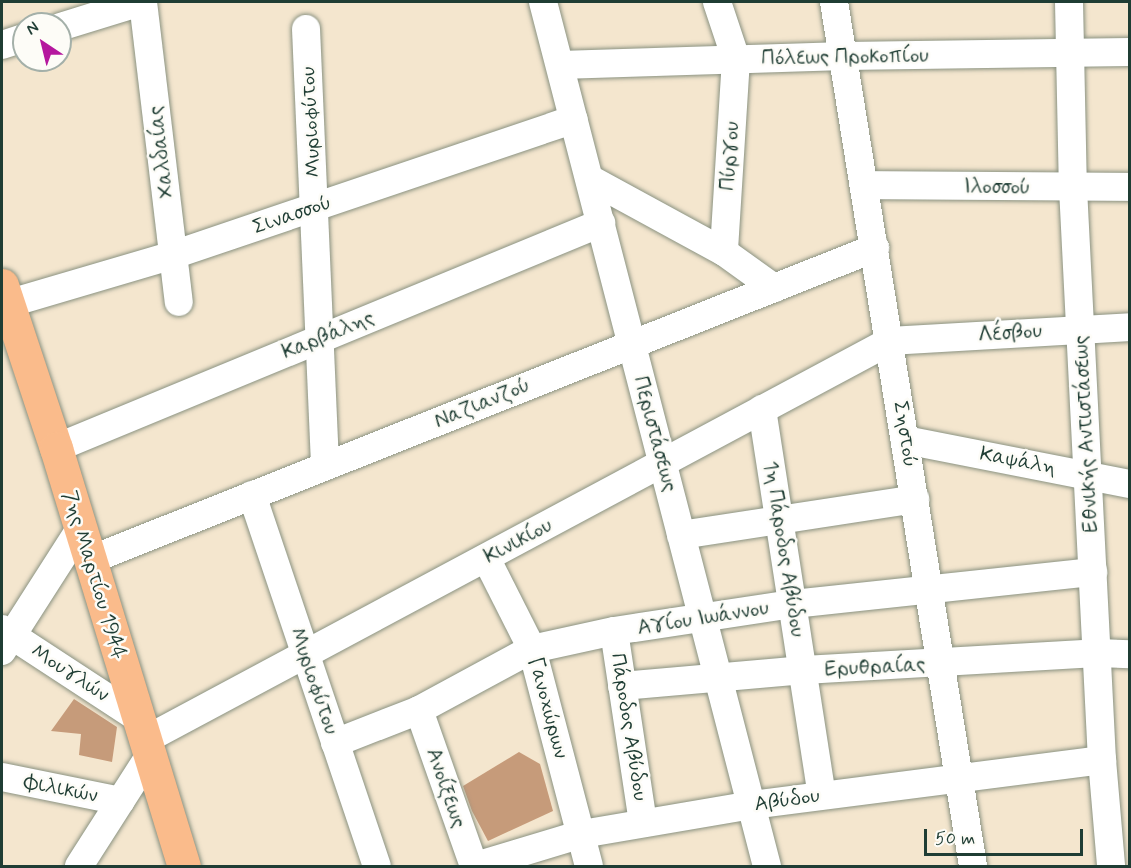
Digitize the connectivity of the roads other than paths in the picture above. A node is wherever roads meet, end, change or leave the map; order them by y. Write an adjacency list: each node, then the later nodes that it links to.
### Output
1 (142, 2): 6 (street); 22 (street, Χαλδαίας)
2 (543, 2): 12 (street, Περιστάσεως)
3 (717, 2): 11 (street, Πύργου)
4 (834, 2): 10 (street, Σηστού)
5 (1069, 2): 9 (street, Εθνικής Αντιστάσεως)
6 (72, 23)
7 (306, 29): 18 (street, Μυριοφύτου)
8 (1130, 52): 9 (street, Πόλεως Προκοπίου)
9 (1071, 54): 10 (street, Πόλεως Προκοπίου); 17 (street, Εθνικής Αντιστάσεως)
10 (844, 56): 11 (street, Πόλεως Προκοπίου); 15 (street, Σηστού)
11 (736, 59): 12 (street, Πόλεως Προκοπίου); 21 (street, Πύργου)
12 (560, 65): 13 (street, Περιστάσεως)
13 (574, 119): 14 (street, Περιστάσεως); 18 (street, Σινασσού)
14 (590, 179): 19 (street, Περιστάσεως); 21 (street)
15 (865, 185): 17 (street, Ιλοσσού); 20 (street, Σηστού)
16 (1130, 187): 17 (street, Ιλοσσού)
17 (1074, 188): 27 (street, Εθνικής Αντιστάσεως)
18 (315, 207): 22 (street, Σινασσού); 28 (street, Μυριοφύτου)
19 (601, 223): 28 (street, Καρβάλης); 30 (street, Περιστάσεως)
20 (875, 248): 23 (street, Ναζιανζού); 29 (street, Σηστού)
21 (724, 252): 23 (street)
22 (173, 255): 24 (street, Σινασσού); 25 (street, Χαλδαίας)
23 (774, 288): 30 (street, Ναζιανζού)
24 (3, 299): 33 (main road, 7ης Μαρτίου 1944)
25 (179, 302)
26 (1130, 327): 27 (street, Λέσβου)
27 (1080, 329): 29 (street, Λέσβου); 36 (street, Εθνικής Αντιστάσεως)
28 (320, 339): 33 (street, Καρβάλης); 35 (street, Μυριοφύτου)
29 (890, 340): 31 (street, Κινικίου); 32 (street, Σηστού)
30 (632, 343): 34 (street, Περιστάσεως); 35 (street, Ναζιανζού)
31 (762, 410): 34 (street, Κινικίου); 40 (street, 1η Πάροδος Αβύδου)
32 (906, 440): 36 (street, Καψάλη); 39 (street, Σηστού)
33 (56, 448): 41 (main road, 7ης Μαρτίου 1944)
34 (663, 463): 42 (street, Περιστάσεως); 43 (street, Κινικίου)
35 (325, 466): 38 (street, Ναζιανζού)
36 (1088, 475): 37 (street, Καψάλη); 45 (street, Εθνικής Αντιστάσεως)
37 (1130, 484)
38 (252, 495): 44 (street, Ναζιανζού); 54 (street, Μυριοφύτου)
39 (915, 499): 40 (street); 46 (street, Σηστού)
40 (779, 520): 42 (street); 47 (street, 1η Πάροδος Αβύδου)
41 (80, 529): 44 (main road, 7ης Μαρτίου 1944); 50 (street)
42 (681, 535): 48 (street, Περιστάσεως)
43 (486, 558): 51 (street, Γανοχώρων); 54 (street, Κινικίου)
44 (90, 560): 60 (main road, 7ης Μαρτίου 1944)
45 (1093, 572): 46 (street, Αγίου Ιωάννου); 52 (street, Εθνικής Αντιστάσεως)
46 (929, 589): 47 (street, Αγίου Ιωάννου); 55 (street, Σηστού)
47 (793, 604): 48 (street, Αγίου Ιωάννου); 56 (street, 1η Πάροδος Αβύδου)
48 (702, 618): 49 (street, Αγίου Ιωάννου); 57 (street, Περιστάσεως)
49 (614, 631): 51 (street, Αγίου Ιωάννου); 58 (street, Πάροδος Αβύδου)
50 (5, 638): 60 (street, Μουγλών)
51 (532, 649): 59 (street, Αγίου Ιωάννου); 69 (street, Γανοχώρων)
52 (1097, 653): 53 (street, Ερυθραίας); 55 (street, Ερυθραίας); 62 (street, Εθνικής Αντιστάσεως)
53 (1130, 654)
54 (306, 655): 60 (street, Κινικίου); 61 (street, Μυριοφύτου)
55 (941, 664): 56 (street, Ερυθραίας); 64 (street, Σηστού)
56 (804, 670): 57 (street, Ερυθραίας); 65 (street, 1η Πάροδος Αβύδου)
57 (718, 677): 58 (street, Ερυθραίας); 67 (street, Περιστάσεως)
58 (622, 686): 68 (street, Πάροδος Αβύδου)
59 (419, 710): 61 (street, Αγίου Ιωάννου); 75 (street, Ανοίξεως)
60 (145, 737): 66 (street); 73 (main road, 7ης Μαρτίου 1944)
61 (335, 743): 74 (street, Μυριοφύτου)
62 (1102, 760): 64 (street, Αβύδου); 79 (street, Εθνικής Αντιστάσεως)
63 (2, 777): 66 (street, Φιλικών)
64 (959, 778): 65 (street, Αβύδου); 70 (street, Σηστού)
65 (822, 795): 67 (street, Αβύδου)
66 (121, 801): 72 (street)
67 (751, 805): 68 (street, Αβύδου); 77 (street, Περιστάσεως)
68 (643, 823): 69 (street, Αβύδου)
69 (582, 834): 75 (street, Αβύδου); 76 (street, Γανοχώρων)
70 (973, 866): 78 (street)
71 (1130, 866): 80 (street)
72 (79, 867)
73 (184, 867)
74 (376, 867)
75 (475, 867)
76 (589, 867)
77 (767, 867)
78 (968, 867)
79 (1111, 867)
80 (1124, 867)

